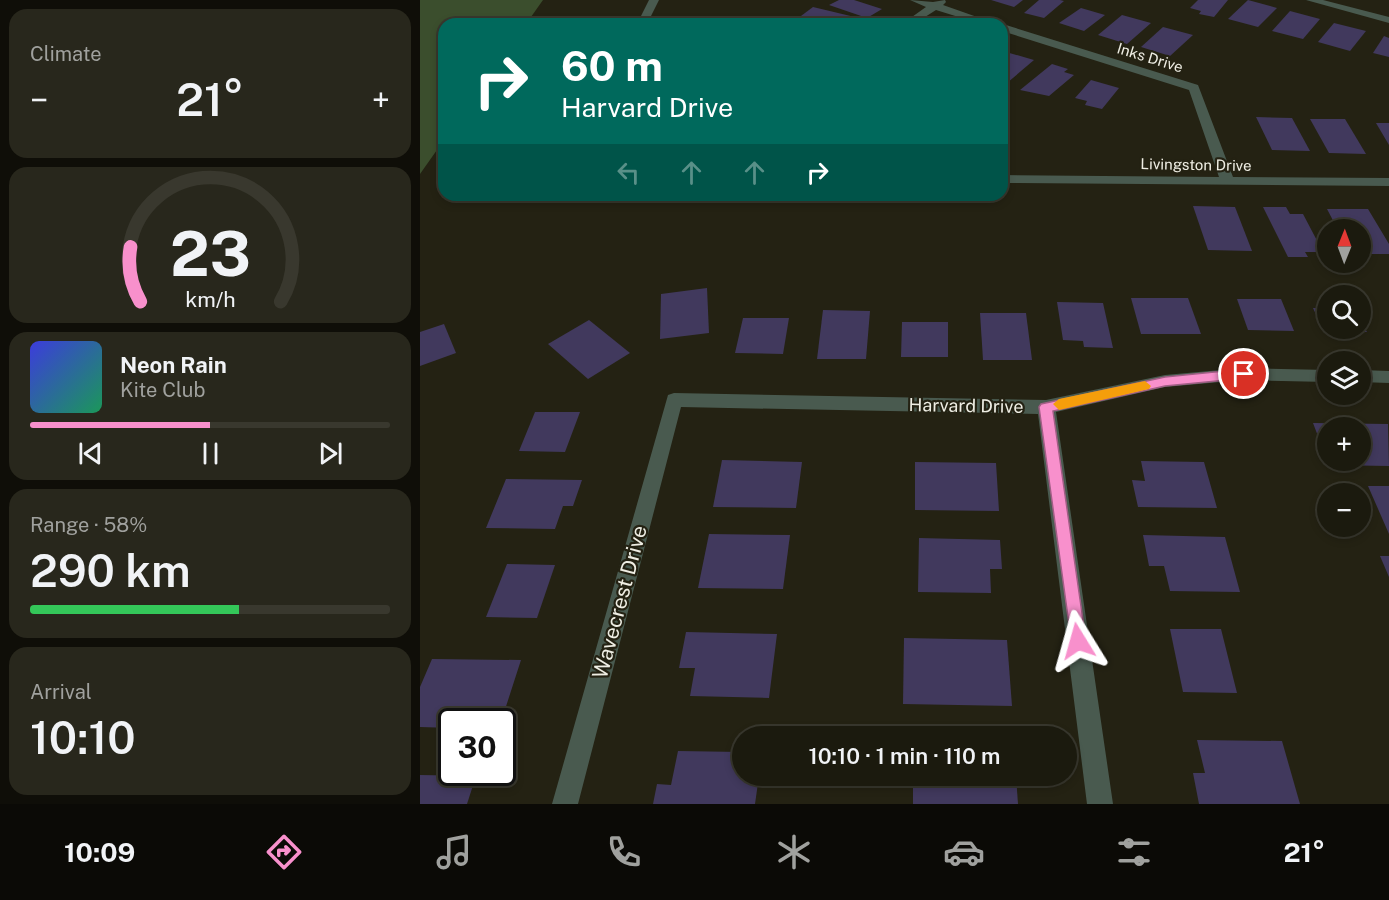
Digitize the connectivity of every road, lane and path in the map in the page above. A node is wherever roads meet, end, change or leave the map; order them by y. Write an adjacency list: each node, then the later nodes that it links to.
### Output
1 (654, 0): 5 (street)
2 (915, 0): 4 (street)
3 (1311, 0): 8 (street)
4 (940, 3): 6 (street); 7 (street)
5 (645, 18)
6 (916, 18)
7 (977, 18)
8 (1389, 20)
9 (1008, 29): 11 (street, Inks Drive)
10 (1008, 179): 11 (street, Livingston Drive)
11 (1228, 182): 12 (street, Livingston Drive)
12 (1389, 182)
13 (1317, 376): 17 (street, Harvard Drive)
14 (1371, 376): 15 (street)
15 (1389, 377)
16 (674, 400): 17 (street, Harvard Drive); 18 (street, Wavecrest Drive)
17 (1046, 407): 19 (street)
18 (565, 804)
19 (1100, 804)

